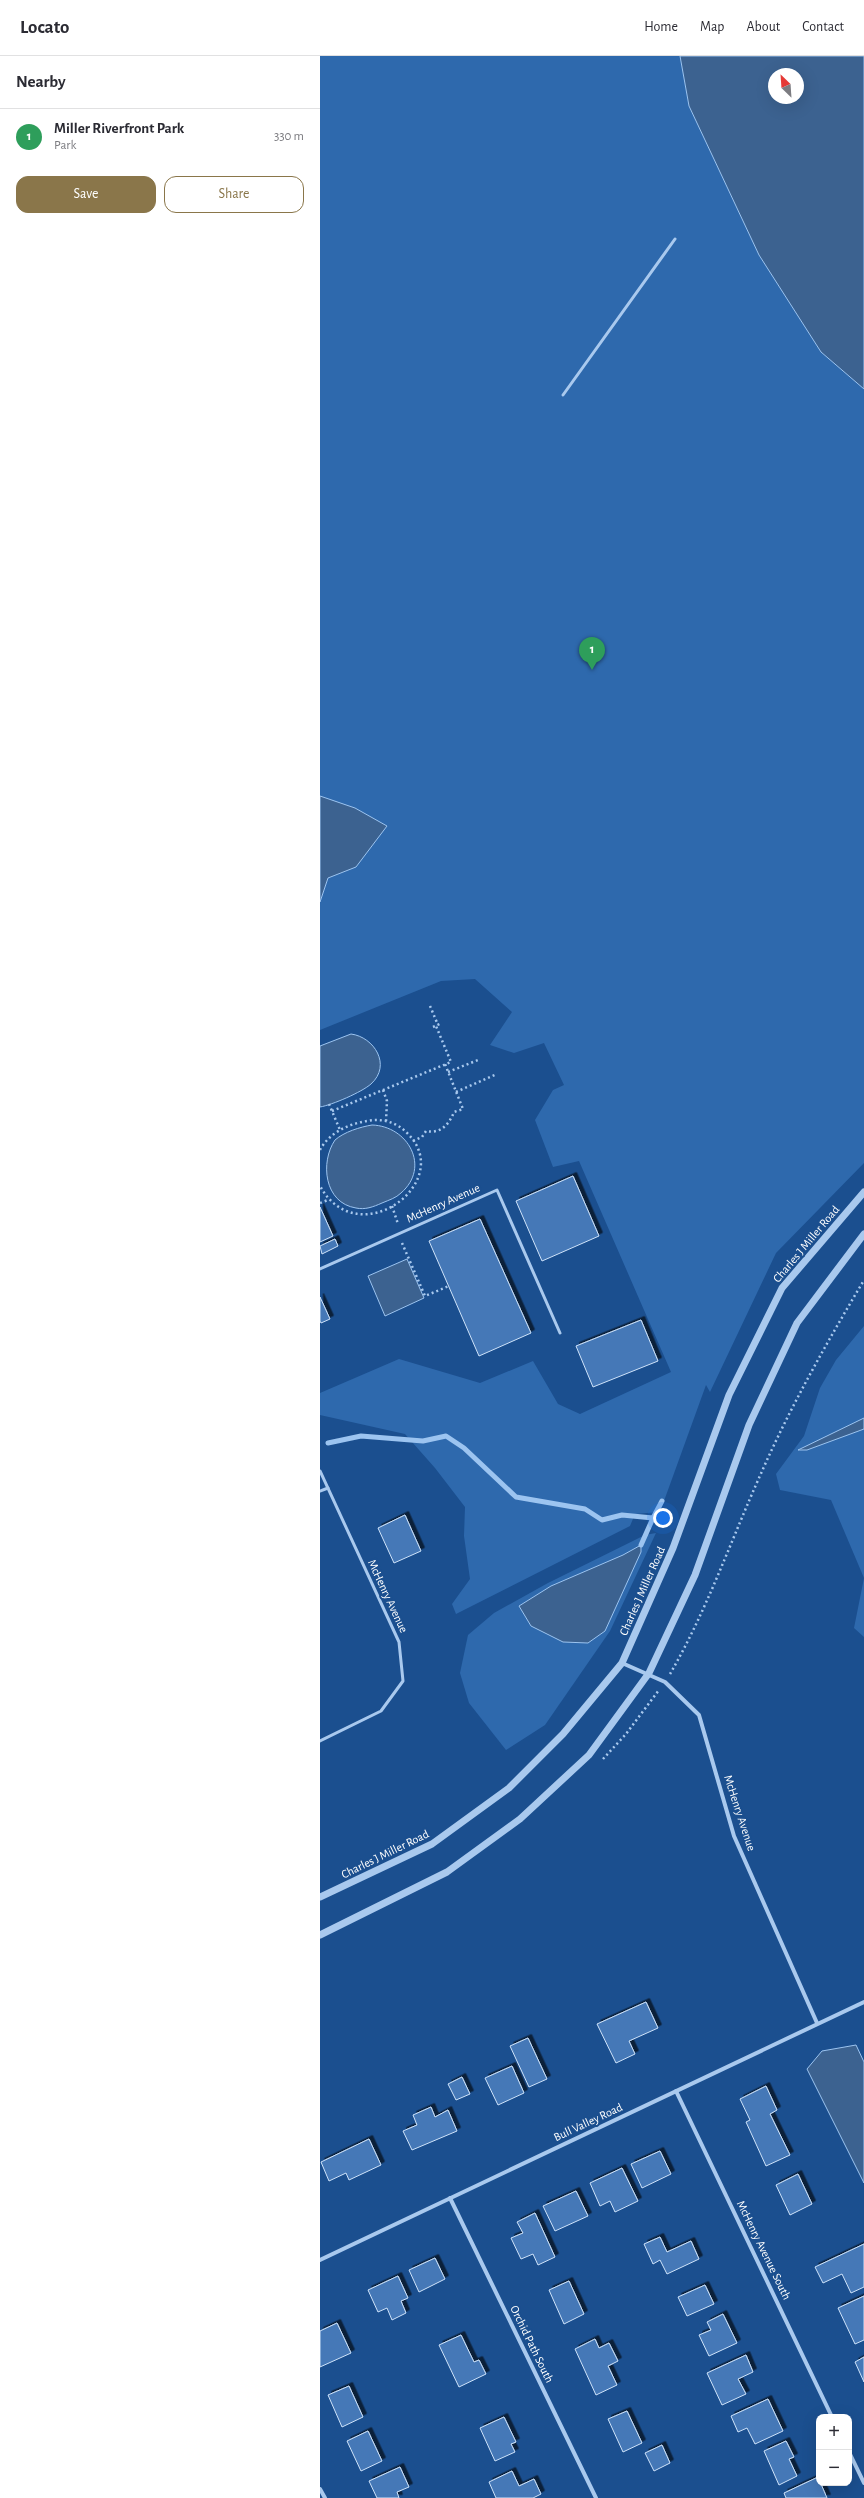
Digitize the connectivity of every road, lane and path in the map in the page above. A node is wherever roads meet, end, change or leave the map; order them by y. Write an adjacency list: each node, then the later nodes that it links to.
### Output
1 (674, 238): 2 (lane)
2 (563, 395)
3 (430, 1006): 5 (path)
4 (442, 1023): 5 (path)
5 (436, 1026): 7 (path)
6 (478, 1060): 8 (path)
7 (445, 1064): 8 (path); 10 (path)
8 (448, 1072): 11 (path)
9 (497, 1074): 11 (path)
10 (383, 1090): 13 (path); 14 (path)
11 (456, 1092): 16 (path)
12 (329, 1104): 13 (path)
13 (332, 1111): 15 (path)
14 (386, 1121): 15 (path); 16 (path)
15 (340, 1130): 17 (path)
16 (413, 1141): 22 (path)
17 (320, 1150)
18 (320, 1187): 20 (path)
19 (864, 1192): 32 (street, Charles J Miller Road)
20 (328, 1200): 21 (path); 22 (path)
21 (320, 1203)
22 (392, 1206): 23 (path)
23 (400, 1233): 26 (lane, McHenry Avenue); 28 (lane, McHenry Avenue)
24 (864, 1234): 33 (street)
25 (401, 1241): 27 (path)
26 (320, 1268)
27 (449, 1286)
28 (560, 1333)
29 (320, 1471): 30 (lane, McHenry Avenue)
30 (328, 1488): 31 (lane); 34 (lane, McHenry Avenue)
31 (320, 1491)
32 (622, 1663): 33 (street, McHenry Avenue); 35 (street, Charles J Miller Road)
33 (649, 1673): 36 (street); 38 (street, McHenry Avenue)
34 (320, 1741)
35 (320, 1897)
36 (320, 1935)
37 (864, 2002): 38 (street, Bull Valley Road)
38 (817, 2023): 39 (street, Bull Valley Road)
39 (676, 2091): 40 (street, Bull Valley Road); 42 (street, McHenry Avenue South)
40 (450, 2198): 41 (street, Bull Valley Road); 47 (street, Orchid Path South)
41 (320, 2260)
42 (831, 2414)
43 (852, 2458): 44 (street)
44 (864, 2483)
45 (320, 2489): 46 (street)
46 (324, 2498)
47 (596, 2498)

